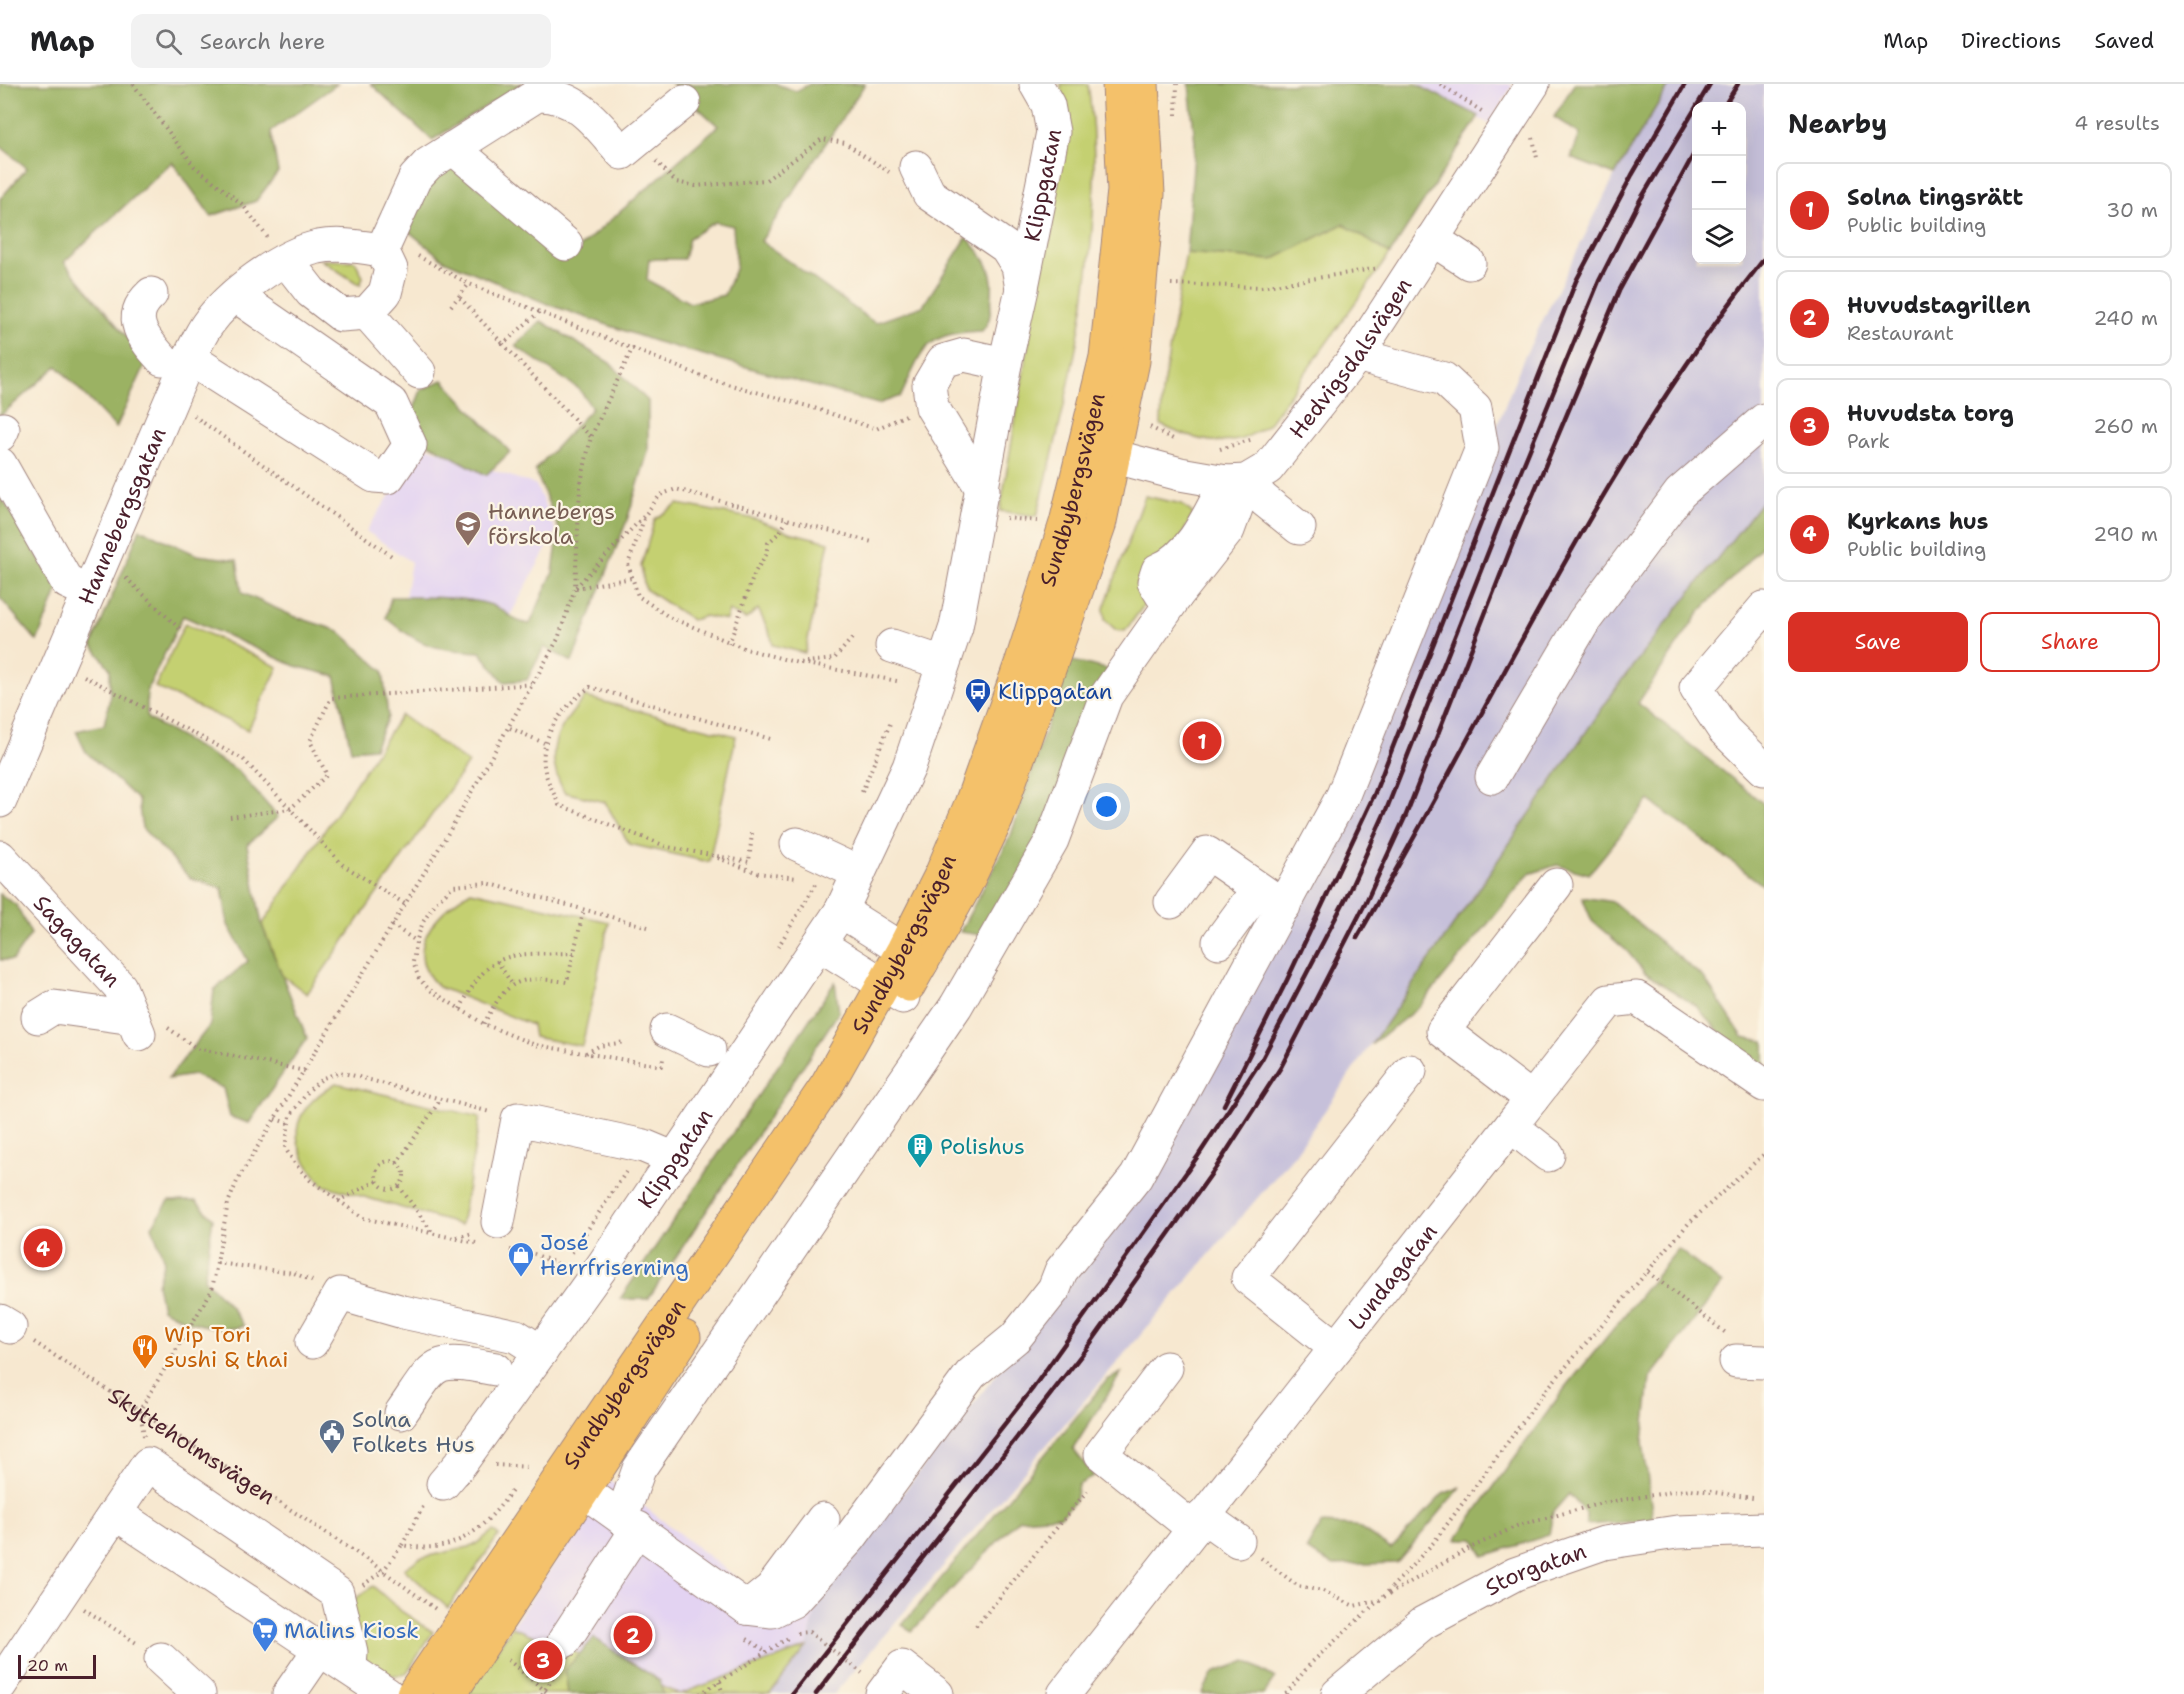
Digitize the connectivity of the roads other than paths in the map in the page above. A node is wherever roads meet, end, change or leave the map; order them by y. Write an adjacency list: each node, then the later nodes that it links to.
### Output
1 (1036, 84): 13 (street, Klippgatan)
2 (1119, 84): 22 (main road, Sundbybergsvägen)
3 (1142, 84): 22 (main road, Sundbybergsvägen)
4 (1533, 84): 8 (street, Hedvigsdalsvägen)
5 (684, 102): 6 (street)
6 (453, 148): 9 (street); 10 (street)
7 (916, 167): 13 (street, Klippgatan)
8 (1432, 239): 12 (street); 17 (street, Hedvigsdalsvägen)
9 (566, 244)
10 (382, 250): 11 (street, Hannebergsgatan); 16 (street)
11 (279, 251): 15 (street, Hannebergsgatan); 16 (street)
12 (1469, 263)
13 (1022, 289): 19 (street, Klippgatan)
14 (151, 294): 18 (street)
15 (235, 296): 18 (street, Hannebergsgatan); 18 (street)
16 (367, 313): 20 (street)
17 (1357, 355): 24 (street, Hedvigsdalsvägen); 38 (street)
18 (176, 358): 27 (street, Hannebergsgatan)
19 (1005, 364): 25 (street, Klippgatan); 25 (street)
20 (419, 372)
21 (1764, 420): 32 (street)
22 (1099, 452): 24 (street); 43 (main road, Sundbybergsvägen)
23 (0, 464): 27 (street)
24 (1236, 482): 26 (street); 66 (street)
25 (989, 503): 30 (street, Klippgatan)
26 (1299, 528)
27 (89, 592): 33 (street, Hannebergsgatan)
28 (1764, 608): 31 (street)
29 (892, 646): 30 (street)
30 (944, 663): 36 (street, Klippgatan)
31 (1764, 769)
32 (1492, 777)
33 (0, 801)
34 (797, 844): 36 (street)
35 (0, 857): 45 (street, Sagagatan)
36 (845, 867): 40 (street, Klippgatan)
37 (1556, 885): 50 (street)
38 (1271, 897): 39 (street); 41 (street); 69 (street)
39 (1171, 902)
40 (841, 911): 42 (street, Klippgatan); 43 (street)
41 (1219, 942)
42 (819, 944): 44 (street); 53 (street, Klippgatan)
43 (912, 956): 44 (main road, Sundbybergsvägen)
44 (893, 991): 61 (main road, Sundbybergsvägen)
45 (38, 1017)
46 (667, 1030): 47 (street)
47 (709, 1050)
48 (1410, 1071): 56 (street)
49 (1764, 1085): 50 (street, Lundagatan)
50 (1532, 1099): 51 (street, Lundagatan)
51 (1511, 1126): 52 (street); 56 (street, Lundagatan)
52 (1548, 1155)
53 (675, 1159): 54 (street); 57 (street, Klippgatan)
54 (497, 1239)
55 (312, 1342): 57 (street)
56 (1336, 1348): 65 (street, Lundagatan)
57 (540, 1352): 62 (street, Klippgatan)
58 (1166, 1368): 65 (street)
59 (496, 1369): 60 (street)
60 (401, 1413)
61 (574, 1483): 66 (street); 78 (main road, Sundbybergsvägen); 79 (main road, Sundbybergsvägen)
62 (429, 1495)
63 (115, 1513): 71 (street); 73 (street); 74 (street)
64 (823, 1519): 69 (street)
65 (1198, 1522): 68 (street); 82 (street, Lundagatan)
66 (630, 1523): 69 (street); 70 (street)
67 (1764, 1529): 83 (street, Storgatan)
68 (1238, 1541)
69 (747, 1608)
70 (564, 1641)
71 (320, 1649): 73 (street); 76 (street)
72 (161, 1659): 75 (street)
73 (350, 1669): 77 (street)
74 (0, 1685)
75 (200, 1694)
76 (289, 1694)
77 (387, 1694)
78 (413, 1694)
79 (450, 1694)
80 (882, 1694): 81 (street)
81 (937, 1694)
82 (1064, 1694)
83 (1338, 1694)

